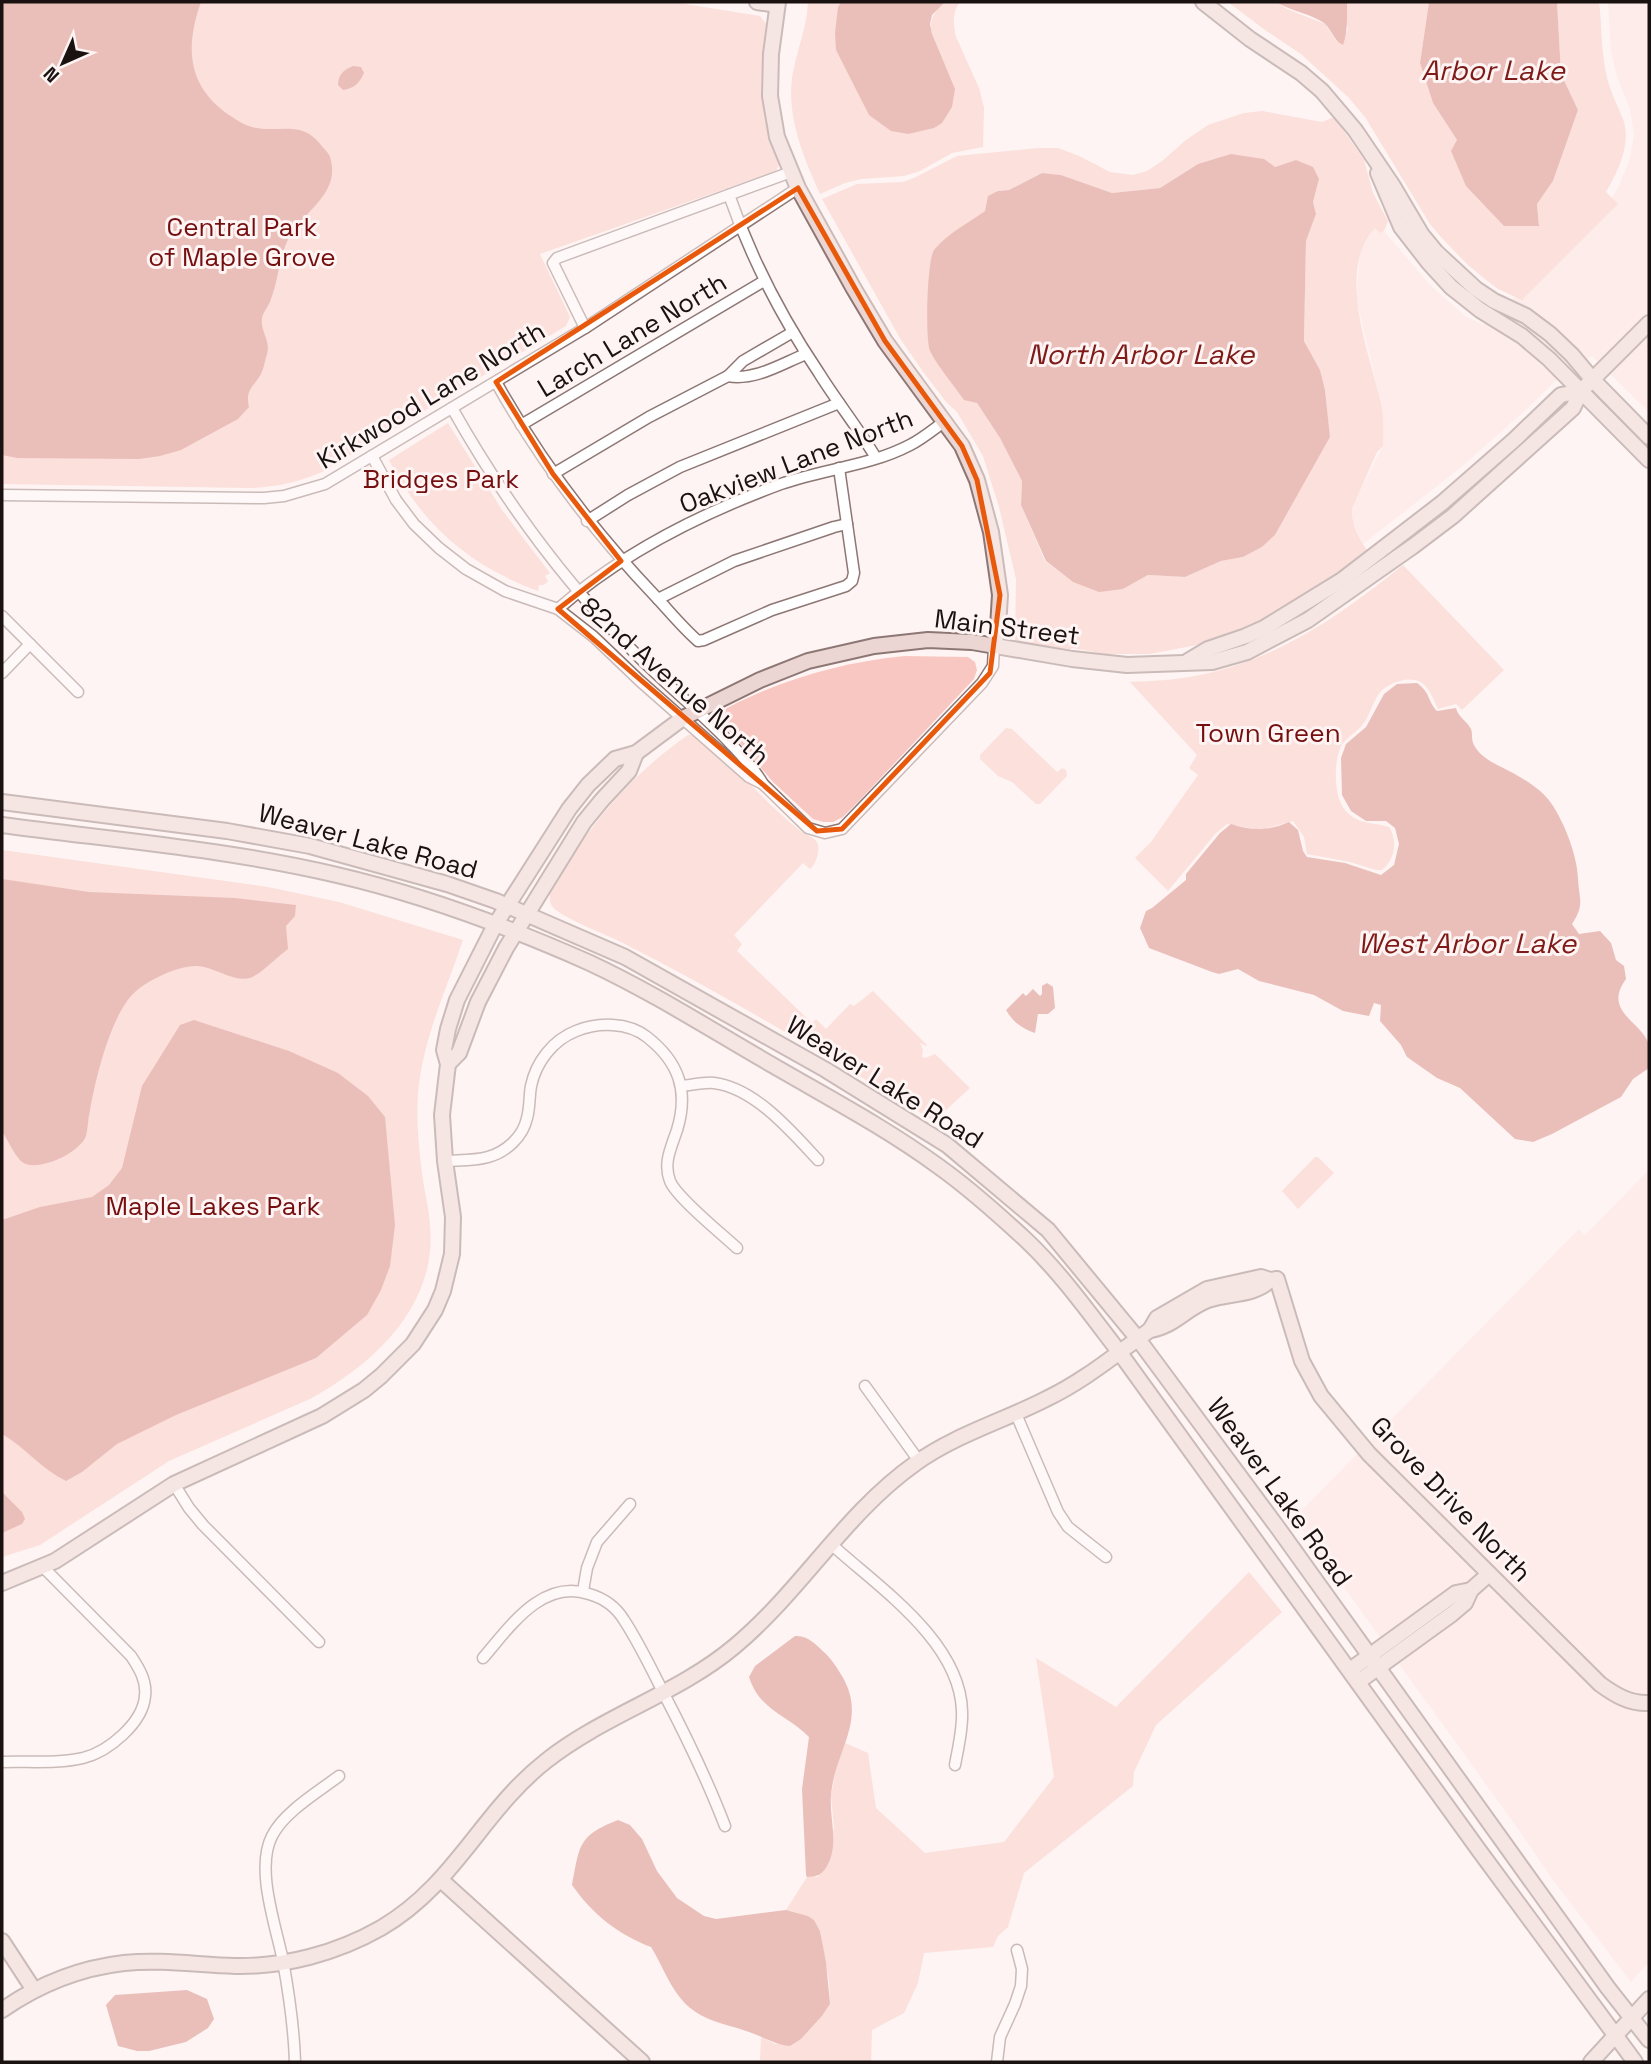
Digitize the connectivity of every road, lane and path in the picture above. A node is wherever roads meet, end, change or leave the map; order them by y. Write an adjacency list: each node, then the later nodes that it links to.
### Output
1 (757, 2): 3 (street)
2 (1203, 2): 4 (street)
3 (777, 4): 5 (street)
4 (1371, 156): 15 (street); 17 (street)
5 (791, 172): 6 (street); 7 (street, Kirkwood Lane North)
6 (798, 188): 8 (street, Kirkwood Lane North); 20 (street)
7 (729, 195): 8 (street); 11 (street, Kirkwood Lane North)
8 (740, 226): 9 (street); 11 (street, Kirkwood Lane North)
9 (764, 281): 12 (street); 21 (street, Larch Lane North)
10 (1649, 323): 15 (street, Main Street)
11 (585, 328): 16 (street, Kirkwood Lane North)
12 (793, 332): 13 (street); 14 (street)
13 (806, 354): 14 (street); 18 (street)
14 (727, 376): 27 (street)
15 (1593, 380): 17 (street, Main Street); 22 (street)
16 (496, 382): 19 (street, Kirkwood Lane North); 21 (street)
17 (1581, 391): 25 (street); 37 (street, Main Street)
18 (839, 403): 24 (street); 29 (street)
19 (452, 408): 23 (street, Kirkwood Lane North); 32 (street, 82nd Avenue North)
20 (945, 421): 24 (street, Oakview Lane North); 37 (street)
21 (521, 425): 27 (street)
22 (1649, 437)
23 (372, 456): 28 (street, Kirkwood Lane North); 34 (street, 82nd Avenue North)
24 (876, 458): 26 (street, Oakview Lane North)
25 (1649, 460)
26 (839, 468): 30 (street); 31 (street, Oakview Lane North)
27 (552, 474): 29 (street)
28 (2, 495)
29 (587, 521): 31 (street)
30 (848, 524): 33 (street); 33 (street)
31 (621, 561): 32 (street, Oakview Lane North); 33 (street)
32 (578, 592): 34 (street, Oakview Lane North); 40 (street, 82nd Avenue North)
33 (658, 599)
34 (558, 609): 40 (street, 82nd Avenue North)
35 (2, 616): 36 (street)
36 (30, 644): 38 (street); 39 (street)
37 (994, 646): 40 (street, Main Street); 42 (street, 82nd Avenue North)
38 (2, 673)
39 (78, 692)
40 (690, 714): 41 (street, Main Street); 42 (street, 82nd Avenue North); 42 (street, 82nd Avenue North)
41 (636, 753): 45 (street, Main Street); 46 (street, Main Street)
42 (763, 784)
43 (2, 802): 45 (street, Weaver Lake Road)
44 (2, 825): 47 (street, Weaver Lake Road)
45 (507, 906): 46 (street, Weaver Lake Road); 47 (street, Main Street)
46 (527, 914): 48 (street, Main Street); 54 (street, Weaver Lake Road)
47 (495, 925): 48 (street, Weaver Lake Road); 49 (street, Main Street)
48 (516, 933): 49 (street, Main Street); 55 (street, Weaver Lake Road)
49 (448, 1064): 52 (street, Main Street)
50 (682, 1086): 51 (street); 52 (street); 53 (street)
51 (818, 1160)
52 (445, 1161): 59 (street, Main Street)
53 (737, 1248)
54 (1144, 1335): 55 (street); 64 (street, Grove Drive North); 69 (street, Weaver Lake Road)
55 (1120, 1353): 57 (street); 70 (street, Weaver Lake Road)
56 (865, 1386): 58 (street)
57 (1016, 1414): 58 (street); 62 (street)
58 (919, 1461): 61 (street)
59 (174, 1483): 63 (street, Main Street); 67 (street)
60 (630, 1504): 66 (street)
61 (831, 1544): 71 (street); 74 (street)
62 (1107, 1557)
63 (43, 1567): 65 (street, Main Street); 73 (street)
64 (1489, 1574): 69 (street); 72 (street, Grove Drive North)
65 (6, 1578)
66 (583, 1591): 68 (street); 71 (street)
67 (319, 1642)
68 (482, 1658)
69 (1373, 1662): 70 (street); 84 (street, Weaver Lake Road)
70 (1354, 1676): 85 (street, Weaver Lake Road)
71 (663, 1692): 76 (street); 77 (street)
72 (1649, 1703)
73 (2, 1762)
74 (955, 1765)
75 (339, 1776): 80 (street)
76 (725, 1826)
77 (441, 1880): 80 (street); 88 (street)
78 (2, 1941): 81 (street)
79 (1017, 1950): 89 (street)
80 (283, 1962): 81 (street); 87 (street)
81 (34, 1990): 83 (street)
82 (1649, 1999): 84 (street)
83 (2, 2010)
84 (1632, 2017): 85 (street); 86 (street, Weaver Lake Road)
85 (1615, 2036): 90 (street); 91 (street, Weaver Lake Road)
86 (1649, 2041): 91 (street)
87 (295, 2062)
88 (642, 2062)
89 (997, 2062)
90 (1591, 2062)
91 (1634, 2062)

